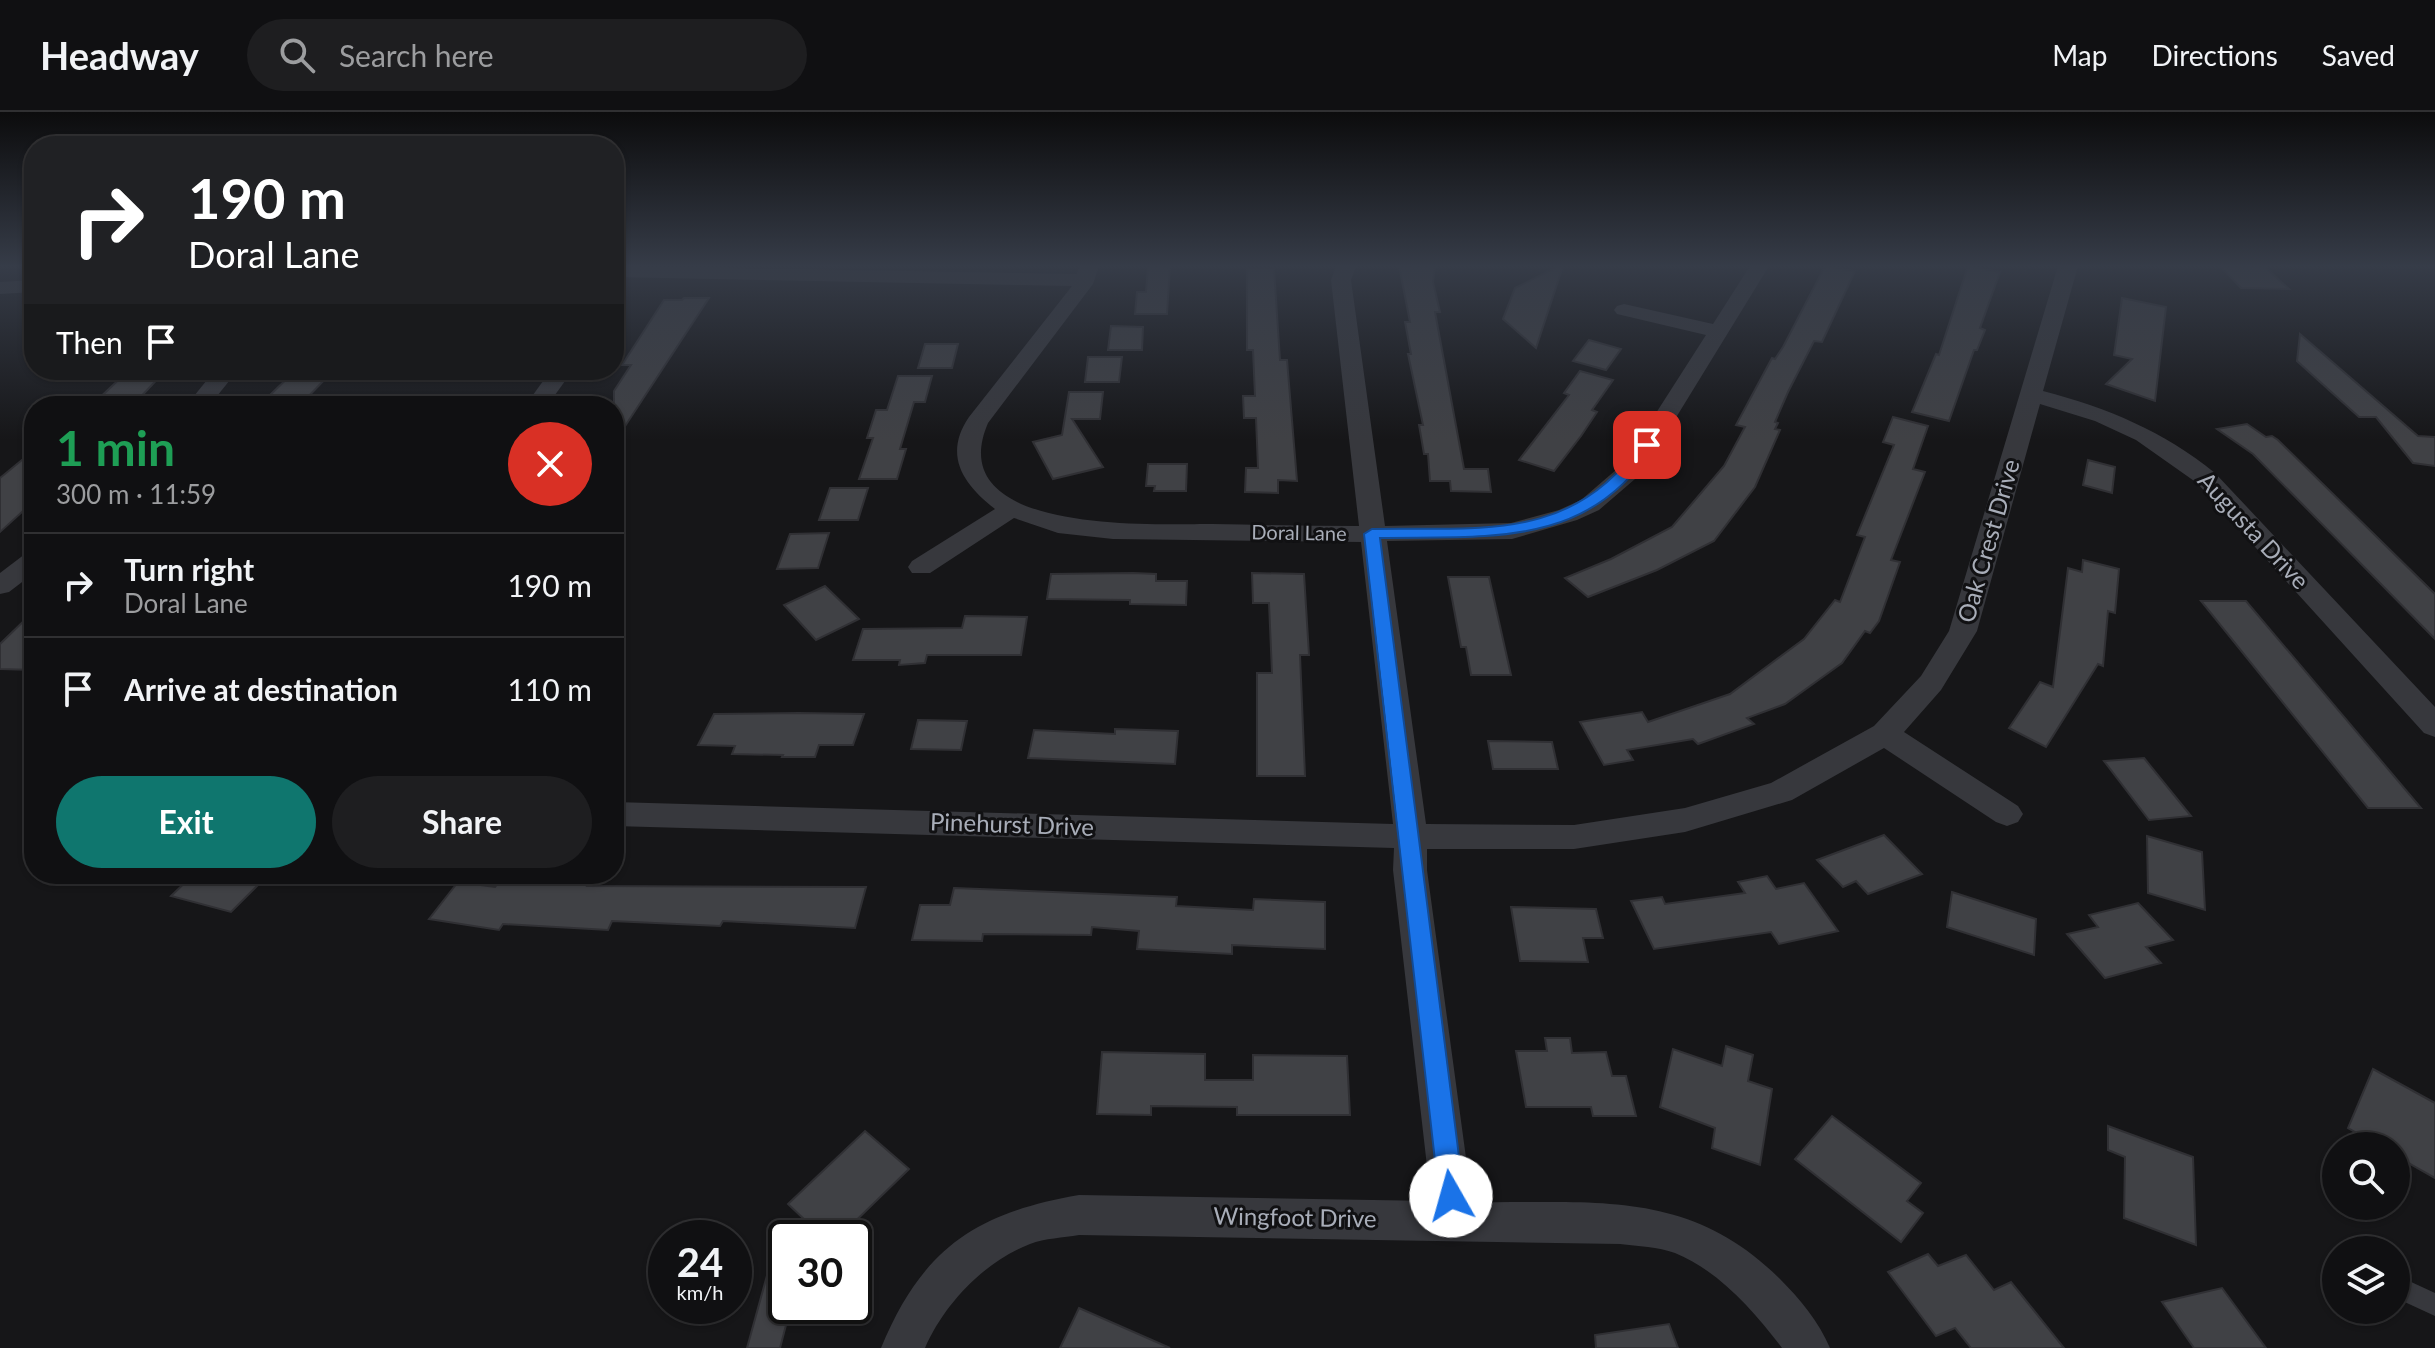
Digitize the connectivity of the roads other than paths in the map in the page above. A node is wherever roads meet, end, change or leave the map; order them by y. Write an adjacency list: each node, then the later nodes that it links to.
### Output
1 (1050, 324): 10 (street, Doral Lane)
2 (1346, 324): 11 (street)
3 (1685, 324): 6 (street)
4 (1723, 324): 6 (street, Doral Lane)
5 (2051, 324): 8 (street, Oak Crest Drive)
6 (1718, 331): 11 (street, Doral Lane)
7 (219, 380): 9 (street)
8 (2031, 395): 15 (street, Augusta Drive); 16 (street, Oak Crest Drive)
9 (205, 396)
10 (1011, 509): 11 (street, Doral Lane); 12 (street)
11 (1372, 534): 19 (street)
12 (921, 567)
13 (24, 568): 14 (street)
14 (0, 586)
15 (2435, 726)
16 (1885, 734): 18 (street); 19 (street, Oak Crest Drive)
17 (624, 814): 19 (street, Pinehurst Drive)
18 (2007, 814)
19 (1411, 836): 20 (street)
20 (1454, 1220): 23 (street, Wingfoot Drive); 24 (street, Wingfoot Drive)
21 (2410, 1293): 22 (lane)
22 (2435, 1305)
23 (903, 1348)
24 (1808, 1348)

